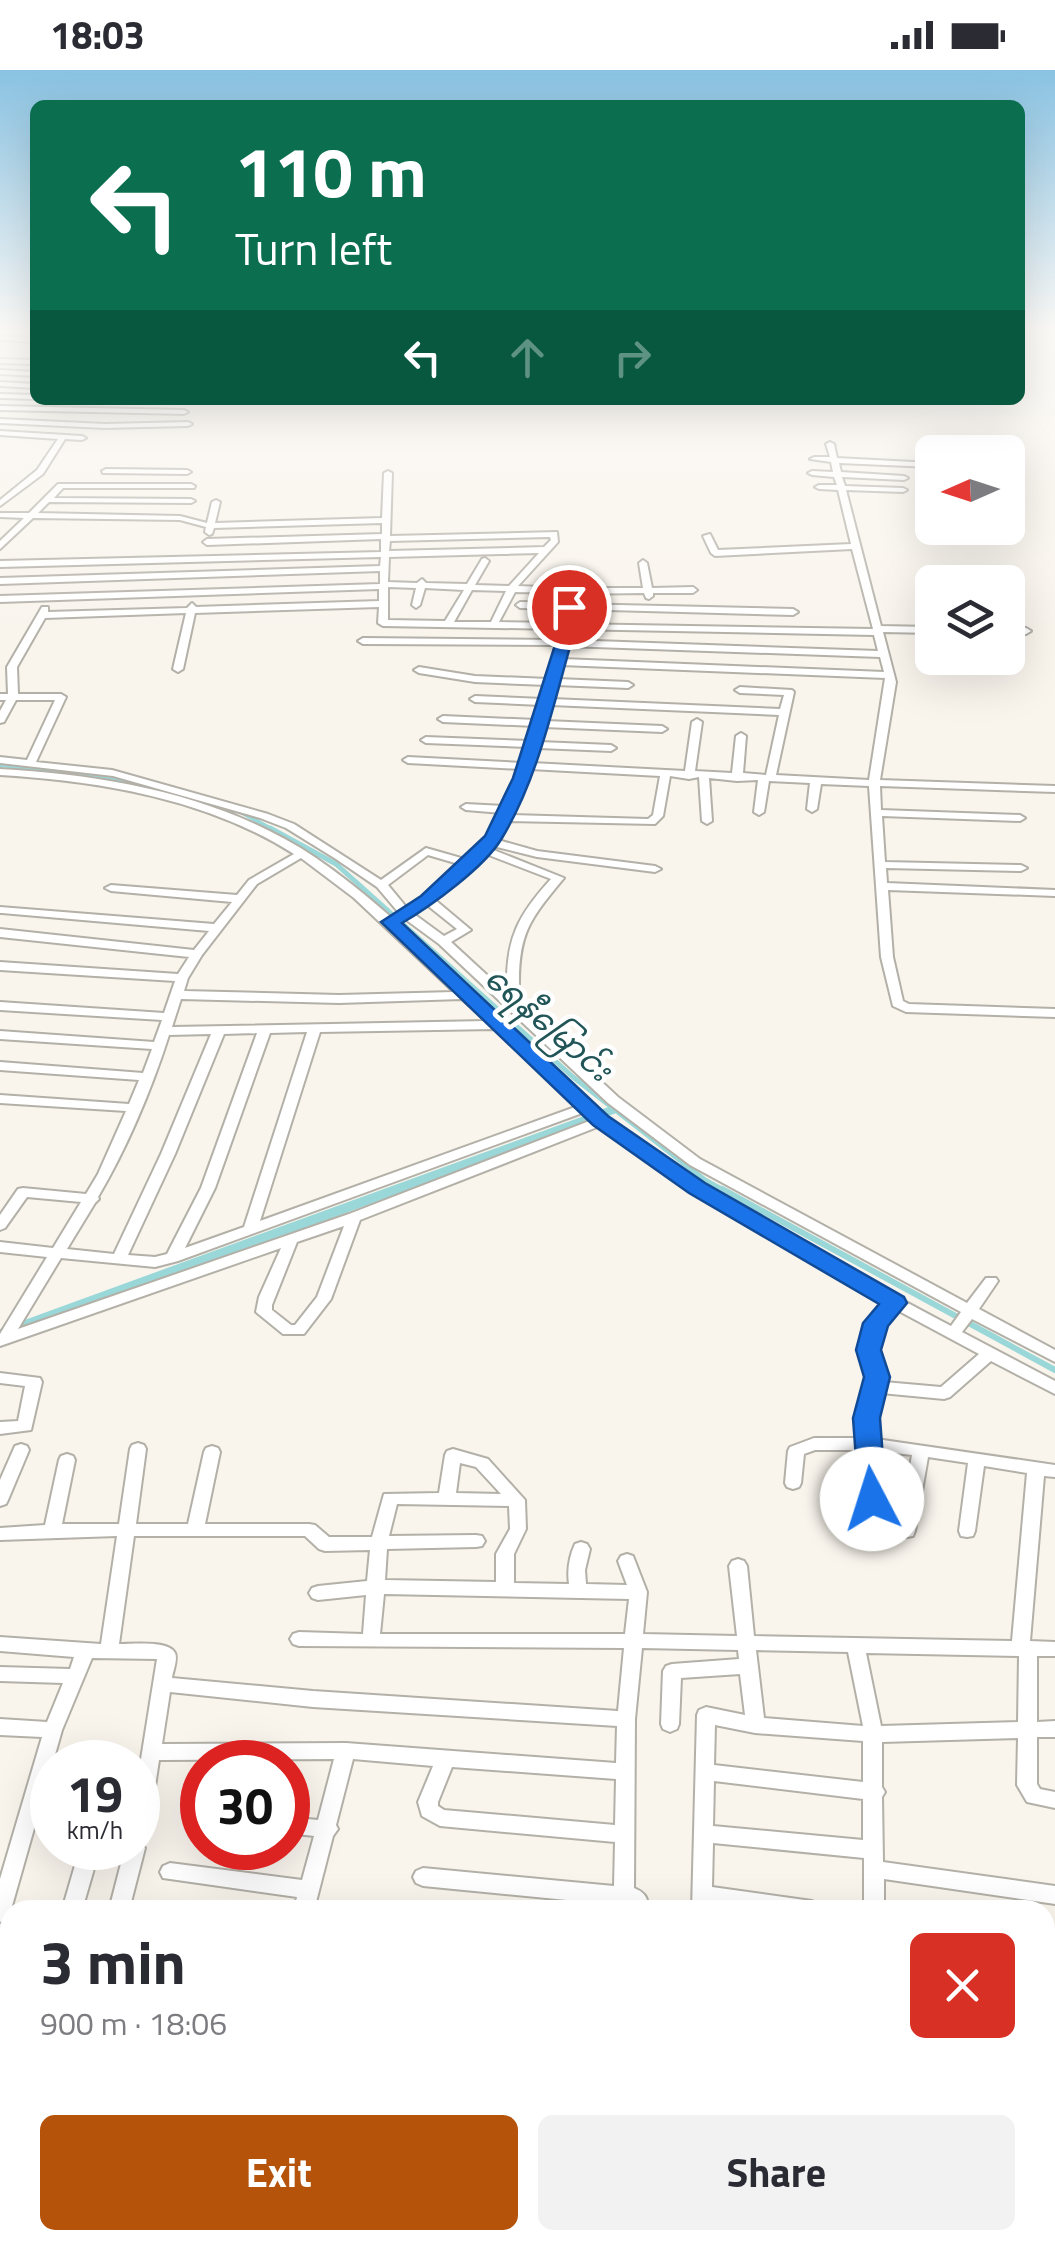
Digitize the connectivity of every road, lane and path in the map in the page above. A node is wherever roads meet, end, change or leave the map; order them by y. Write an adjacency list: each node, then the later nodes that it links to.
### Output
1 (0, 434): 2 (street)
2 (63, 437): 3 (street); 24 (street)
3 (82, 438)
4 (830, 444): 6 (street)
5 (814, 460): 6 (street)
6 (834, 460): 7 (street); 13 (street)
7 (915, 464)
8 (106, 471): 9 (street)
9 (148, 472): 10 (street); 15 (street)
10 (187, 472)
11 (388, 473): 27 (street)
12 (812, 473): 13 (street)
13 (838, 474): 14 (street); 18 (street)
14 (904, 478)
15 (142, 486): 16 (street); 20 (street); 21 (street)
16 (191, 486)
17 (819, 488): 18 (street)
18 (841, 488): 19 (street); 33 (street)
19 (903, 490)
20 (45, 500): 21 (street); 26 (street)
21 (136, 501): 22 (street)
22 (191, 501)
23 (216, 502): 28 (street)
24 (0, 504)
25 (0, 515): 26 (street)
26 (28, 517): 28 (street); 32 (street)
27 (385, 520): 28 (street); 30 (street)
28 (210, 526): 31 (street)
29 (707, 536): 33 (street)
30 (384, 537): 31 (street); 34 (street); 35 (street)
31 (207, 542): 37 (street)
32 (1, 544)
33 (856, 546): 68 (street)
34 (545, 550): 35 (street); 49 (street)
35 (384, 552): 37 (street); 41 (street)
36 (68, 558): 37 (street); 40 (street); 44 (street)
37 (201, 558): 43 (street)
38 (485, 560): 48 (street)
39 (643, 563): 52 (street)
40 (0, 564)
41 (384, 568): 43 (street); 47 (street)
42 (570, 572): 51 (street)
43 (196, 575): 44 (street); 53 (street)
44 (56, 580): 45 (street); 54 (street)
45 (0, 581)
46 (422, 582): 47 (street); 48 (street); 57 (street)
47 (384, 584): 53 (street); 56 (street)
48 (468, 585): 49 (street); 64 (street)
49 (516, 588): 51 (street); 65 (street)
50 (694, 590): 52 (street)
51 (571, 591): 52 (street); 59 (street)
52 (648, 591): 60 (street)
53 (194, 593): 54 (street); 61 (street)
54 (50, 598): 55 (street); 63 (street)
55 (2, 602)
56 (383, 604): 61 (street); 64 (street)
57 (416, 605)
58 (520, 605): 59 (street)
59 (569, 607): 60 (street); 66 (street)
60 (652, 610): 62 (street); 67 (street)
61 (191, 611): 63 (street); 76 (street)
62 (793, 612)
63 (42, 615): 83 (street)
64 (449, 622): 65 (street)
65 (496, 622): 66 (street)
66 (568, 626): 67 (street); 71 (street)
67 (653, 628): 68 (street); 72 (street)
68 (877, 630): 69 (street); 73 (street)
69 (915, 630)
70 (363, 641): 71 (street)
71 (562, 644): 72 (street); 74 (street)
72 (654, 646): 73 (street); 75 (street)
73 (884, 654): 78 (street)
74 (557, 662): 75 (street); 79 (street)
75 (652, 667): 78 (street)
76 (178, 669)
77 (419, 670): 79 (street)
78 (888, 675): 108 (street)
79 (551, 682): 80 (street); 85 (street)
80 (628, 685)
81 (740, 690): 86 (street)
82 (0, 696): 83 (street)
83 (13, 697): 87 (street); 98 (street)
84 (475, 698): 85 (street)
85 (545, 702): 86 (street); 90 (street)
86 (784, 712): 106 (street)
87 (0, 720)
88 (443, 720): 90 (street)
89 (697, 722): 102 (street)
90 (538, 724): 91 (street); 94 (street)
91 (662, 728)
92 (741, 736): 105 (street)
93 (426, 740): 94 (street)
94 (532, 745): 95 (street); 99 (street)
95 (610, 748)
96 (0, 760): 98 (street)
97 (408, 760): 99 (street)
98 (31, 762): 104 (street)
99 (525, 768): 101 (street); 116 (street)
100 (0, 772): 104 (street)
101 (665, 774): 102 (street); 116 (street)
102 (689, 776): 103 (street)
103 (704, 777): 105 (street); 118 (street)
104 (106, 778): 115 (street); 125 (street)
105 (737, 778): 106 (street)
106 (767, 778): 107 (street); 113 (street)
107 (816, 780): 108 (street); 112 (street)
108 (870, 783): 109 (street); 114 (street)
109 (1055, 789)
110 (230, 805): 115 (street)
111 (466, 807): 116 (street)
112 (812, 809)
113 (759, 812)
114 (877, 813): 117 (street); 122 (street)
115 (219, 814): 120 (street)
116 (506, 814): 119 (street)
117 (1020, 818)
118 (706, 821)
119 (490, 841): 121 (street); 124 (street); 139 (street)
120 (301, 854): 129 (street); 132 (street)
121 (467, 863): 125 (street); 130 (street)
122 (882, 865): 123 (street); 126 (street)
123 (1021, 868)
124 (654, 869)
125 (381, 885): 132 (street)
126 (884, 886): 128 (street); 143 (street)
127 (111, 888): 129 (street)
128 (1055, 894)
129 (238, 899): 133 (street)
130 (428, 900): 132 (street); 135 (street)
131 (2, 910): 133 (street)
132 (398, 918): 135 (street); 141 (street)
133 (218, 928): 136 (street)
134 (0, 933): 136 (street)
135 (443, 941): 139 (street)
136 (196, 954): 138 (street)
137 (0, 966): 138 (street)
138 (182, 978): 140 (street)
139 (498, 993): 168 (street)
140 (177, 995): 141 (street); 144 (street)
141 (465, 995): 145 (street)
142 (0, 1006): 144 (street)
143 (1055, 1012)
144 (167, 1024): 148 (street); 150 (street)
145 (498, 1025): 146 (street); 154 (street)
146 (315, 1028): 147 (street); 160 (street)
147 (265, 1029): 148 (street); 164 (street)
148 (219, 1030): 165 (street)
149 (0, 1036): 150 (street)
150 (160, 1046): 152 (street)
151 (0, 1066): 152 (street)
152 (148, 1077): 155 (street)
153 (0, 1099): 155 (street)
154 (587, 1107): 156 (street); 160 (street)
155 (134, 1108): 157 (street)
156 (600, 1121): 158 (street); 167 (street)
157 (92, 1199): 159 (street); 163 (street)
158 (354, 1218): 161 (street); 161 (street)
159 (0, 1225)
160 (250, 1230): 164 (street)
161 (290, 1239): 170 (street)
162 (0, 1247): 163 (street)
163 (59, 1255): 165 (street); 170 (street)
164 (173, 1258): 165 (street)
165 (119, 1259)
166 (991, 1281): 168 (street)
167 (895, 1303): 169 (street); 174 (street)
168 (966, 1312): 169 (street); 172 (street)
169 (954, 1333): 171 (street)
170 (4, 1338)
171 (990, 1354): 174 (street); 175 (street)
172 (1055, 1357)
173 (0, 1378): 176 (street)
174 (876, 1387): 177 (street)
175 (1055, 1388)
176 (0, 1428)
177 (868, 1445): 180 (street); 185 (street); 194 (street)
178 (138, 1449): 190 (street)
179 (21, 1450): 187 (street)
180 (922, 1450): 183 (street); 189 (street)
181 (212, 1452): 191 (street)
182 (67, 1460): 193 (street)
183 (977, 1460): 184 (street); 192 (street)
184 (1046, 1470): 213 (street)
185 (793, 1483)
186 (448, 1498): 188 (street); 188 (street); 197 (street)
187 (0, 1500)
188 (517, 1500): 203 (street)
189 (907, 1530)
190 (128, 1531): 191 (street); 193 (street); 212 (street)
191 (195, 1531): 197 (street)
192 (967, 1531)
193 (52, 1533): 195 (street)
194 (866, 1533)
195 (0, 1534)
196 (476, 1541): 197 (street)
197 (378, 1543): 201 (street)
198 (581, 1549): 202 (street)
199 (627, 1561): 204 (street)
200 (738, 1566): 210 (street)
201 (378, 1587): 203 (street); 205 (street); 207 (street)
202 (578, 1591): 203 (street); 204 (street)
203 (505, 1592)
204 (638, 1592): 208 (street)
205 (318, 1593)
206 (299, 1639): 207 (street)
207 (371, 1640): 208 (street)
208 (636, 1642): 210 (street); 220 (street)
209 (0, 1644): 215 (street)
210 (746, 1644): 211 (street); 216 (street)
211 (856, 1647): 213 (street); 227 (street)
212 (109, 1649): 215 (street); 219 (street)
213 (1024, 1649): 214 (street); 225 (street)
214 (1055, 1649)
215 (86, 1651): 218 (street)
216 (749, 1666): 221 (street); 222 (street)
217 (0, 1674): 218 (street)
218 (73, 1676): 224 (street)
219 (161, 1684): 220 (street); 228 (street)
220 (626, 1719): 232 (street)
221 (670, 1724)
222 (755, 1725): 227 (street); 233 (street)
223 (0, 1728): 224 (street)
224 (54, 1730): 246 (street)
225 (1027, 1730): 226 (street); 227 (street); 235 (street)
226 (1055, 1730)
227 (873, 1734): 234 (street)
228 (154, 1740)
229 (160, 1752): 230 (street)
230 (346, 1752): 231 (street); 237 (street)
231 (446, 1758): 232 (street); 238 (street)
232 (625, 1772): 238 (street)
233 (706, 1772): 234 (street); 239 (street)
234 (875, 1792): 240 (street)
235 (1055, 1800)
236 (310, 1827): 237 (street)
237 (328, 1829): 249 (street)
238 (622, 1834): 251 (street)
239 (705, 1834): 240 (street); 252 (street)
240 (874, 1859): 245 (street); 253 (street)
241 (84, 1870): 247 (street)
242 (129, 1870): 248 (street)
243 (170, 1872): 249 (street)
244 (423, 1876): 250 (street)
245 (1055, 1895)
246 (4, 1900)
247 (75, 1900)
248 (122, 1900)
249 (307, 1900)
250 (608, 1900)
251 (631, 1900)
252 (703, 1900)
253 (874, 1900)

